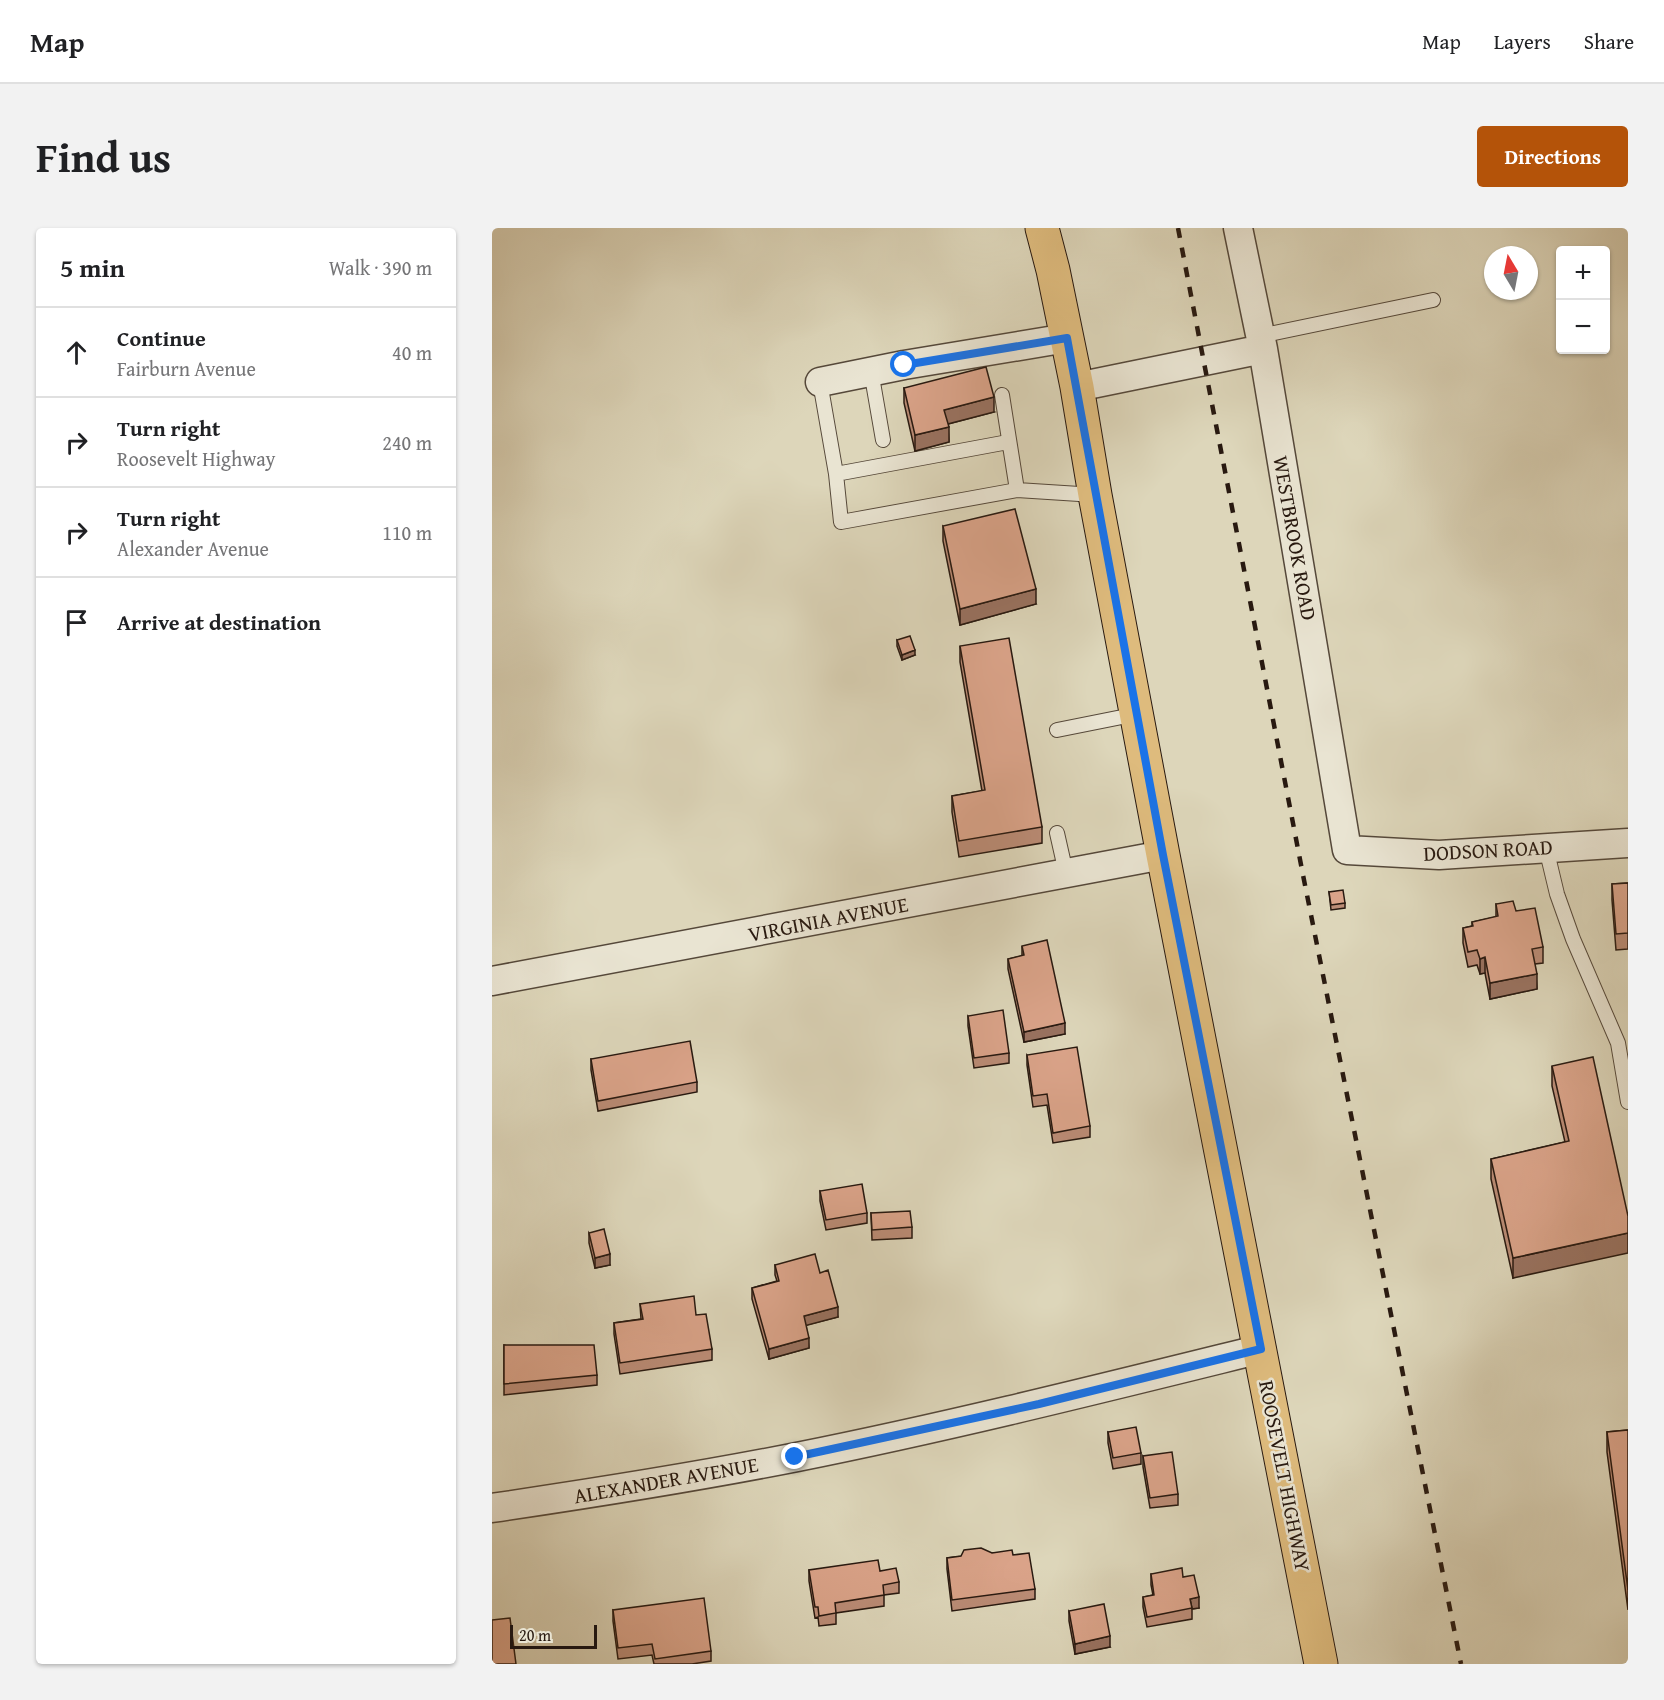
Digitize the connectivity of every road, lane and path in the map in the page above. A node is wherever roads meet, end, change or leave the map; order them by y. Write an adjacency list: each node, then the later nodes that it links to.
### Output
1 (1042, 228): 4 (main road, ROOSEVELT HIGHWAY)
2 (1238, 228): 5 (street, WESTBROOK ROAD)
3 (1432, 300): 5 (lane)
4 (1067, 338): 6 (street); 8 (main road, ROOSEVELT HIGHWAY)
5 (1262, 342): 8 (street); 20 (street, WESTBROOK ROAD)
6 (871, 371): 7 (street); 10 (lane)
7 (820, 382): 12 (lane)
8 (1077, 387): 14 (main road, ROOSEVELT HIGHWAY)
9 (1002, 395): 11 (lane)
10 (882, 440)
11 (1008, 442): 12 (lane); 13 (lane)
12 (836, 474): 13 (lane)
13 (1017, 490): 14 (lane)
14 (1095, 495): 15 (main road, ROOSEVELT HIGHWAY)
15 (1137, 714): 16 (lane); 21 (main road, ROOSEVELT HIGHWAY)
16 (1057, 730)
17 (1057, 833): 22 (lane)
18 (1628, 843): 19 (street, DODSON ROAD)
19 (1546, 848): 20 (street, DODSON ROAD); 24 (lane)
20 (1347, 850)
21 (1163, 855): 22 (street, VIRGINIA AVENUE); 25 (main road, ROOSEVELT HIGHWAY)
22 (1066, 873): 23 (street, VIRGINIA AVENUE)
23 (492, 981)
24 (1628, 1102)
25 (1261, 1349): 26 (street, ALEXANDER AVENUE); 27 (main road, ROOSEVELT HIGHWAY)
26 (492, 1508)
27 (1321, 1664)

